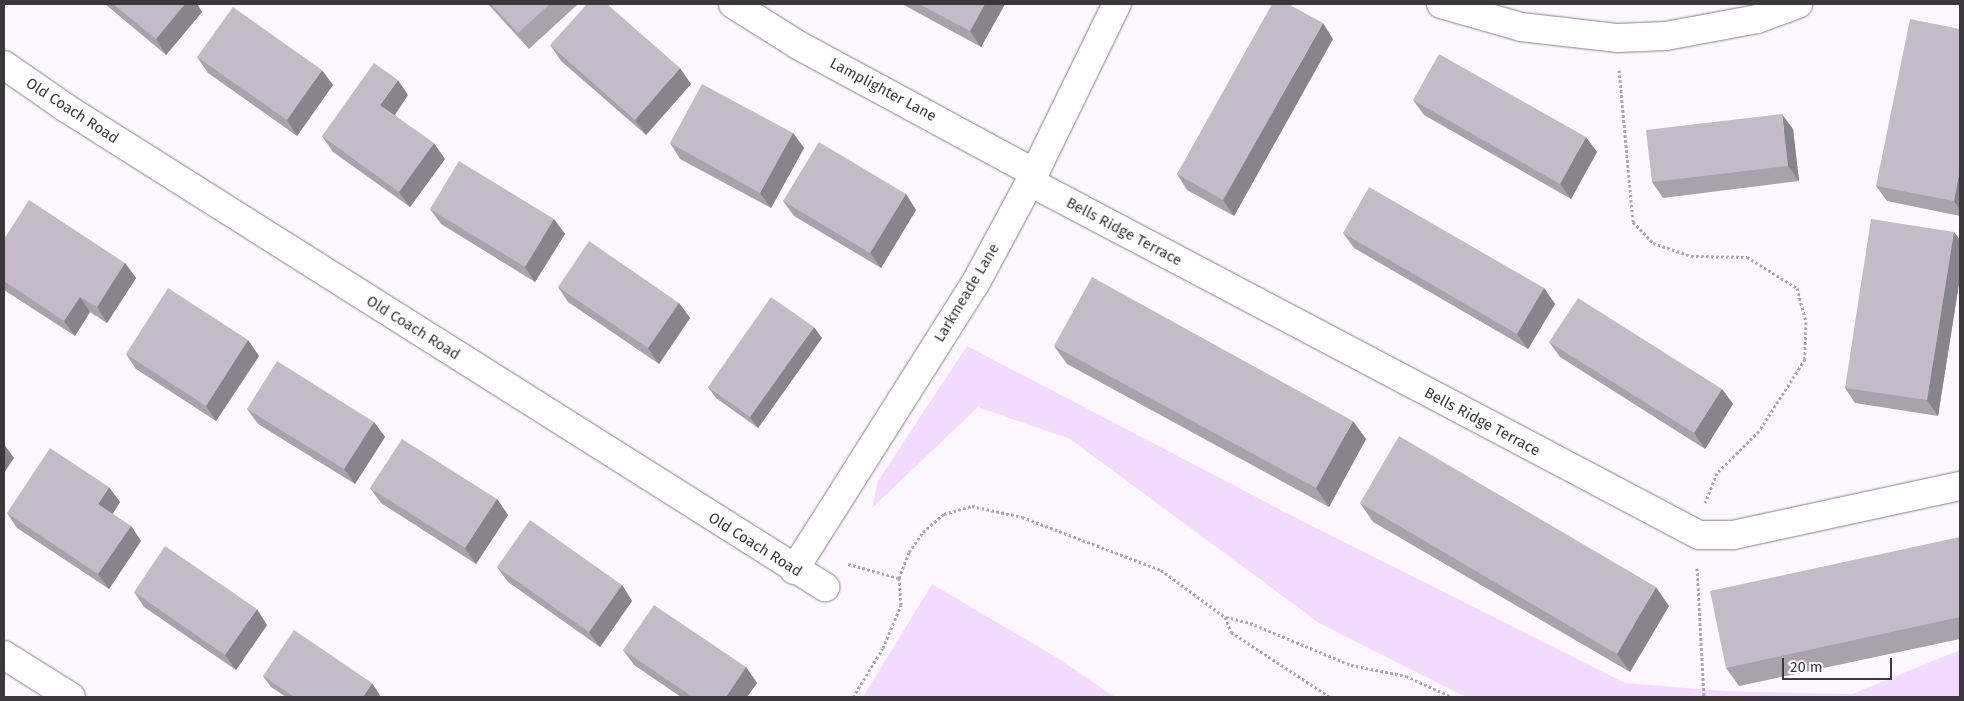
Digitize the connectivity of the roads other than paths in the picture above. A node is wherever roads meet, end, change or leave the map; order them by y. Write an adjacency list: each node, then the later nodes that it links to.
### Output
1 (733, 4): 6 (street, Lamplighter Lane)
2 (1117, 4): 6 (street, Larkmeade Lane)
3 (1440, 4): 4 (street)
4 (1798, 4)
5 (4, 65): 8 (street, Old Coach Road)
6 (1033, 178): 7 (street, Bells Ridge Terrace); 8 (street, Larkmeade Lane)
7 (1960, 486)
8 (794, 570): 9 (street, Old Coach Road)
9 (825, 587)
10 (4, 655): 11 (street)
11 (71, 697)

